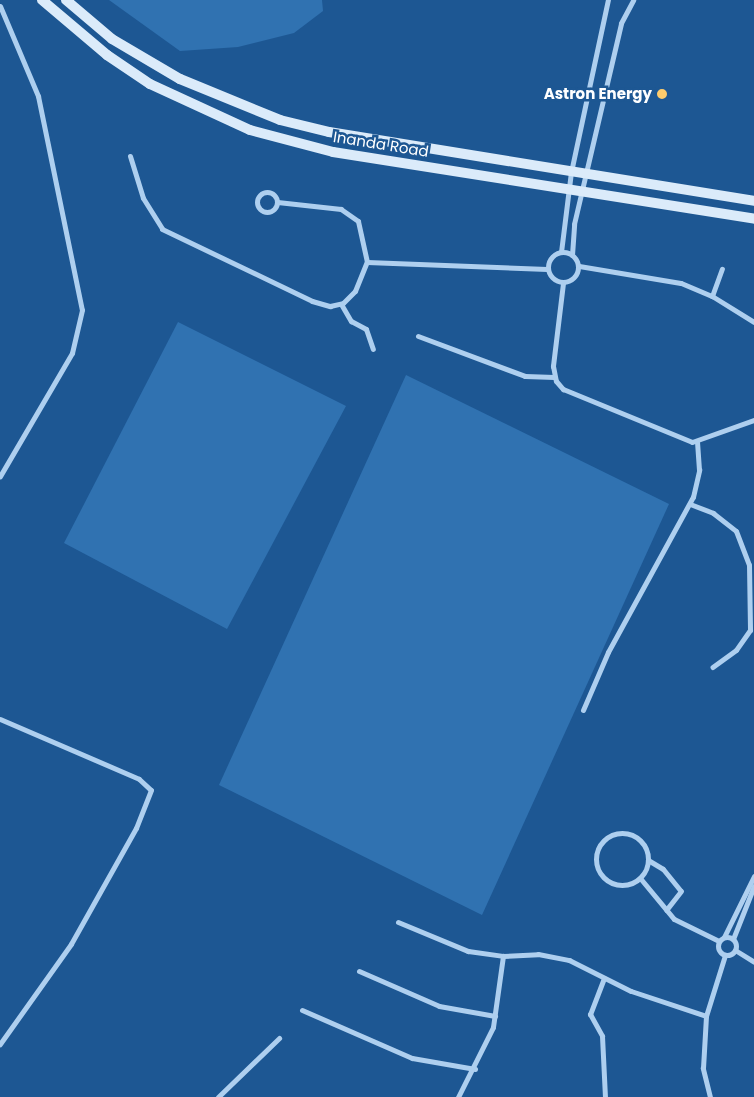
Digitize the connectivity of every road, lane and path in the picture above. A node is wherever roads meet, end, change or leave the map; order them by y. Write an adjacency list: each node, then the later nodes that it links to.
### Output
1 (42, 0): 9 (main road, Inanda Road)
2 (66, 0): 7 (main road, Inanda Road)
3 (608, 0): 7 (street)
4 (633, 0): 8 (street)
5 (0, 6): 29 (street)
6 (130, 156): 22 (street)
7 (571, 172): 8 (main road, Inanda Road); 9 (street)
8 (586, 173): 10 (street); 11 (main road, Inanda Road)
9 (569, 189): 10 (main road, Inanda Road); 14 (street)
10 (582, 191): 13 (main road, Inanda Road); 15 (street)
11 (754, 201)
12 (277, 202): 16 (street)
13 (754, 219)
14 (561, 252): 15 (street); 18 (street)
15 (572, 254): 17 (street)
16 (367, 262): 18 (street); 22 (street)
17 (579, 266): 20 (street); 21 (street)
18 (548, 269): 20 (street)
19 (722, 269): 21 (street)
20 (563, 283): 26 (street)
21 (712, 296): 23 (street)
22 (341, 304): 25 (street)
23 (754, 322)
24 (418, 336): 26 (street)
25 (374, 349)
26 (554, 377): 28 (street)
27 (754, 420): 28 (street)
28 (697, 442): 30 (street)
29 (0, 476)
30 (690, 504): 31 (street); 32 (street)
31 (713, 667)
32 (583, 710)
33 (0, 719): 53 (street)
34 (648, 860): 36 (street); 36 (street); 38 (street)
35 (754, 876): 40 (street)
36 (640, 878): 38 (street)
37 (754, 886): 41 (street)
38 (666, 910): 42 (street)
39 (398, 922): 45 (street)
40 (724, 937): 41 (street); 42 (street)
41 (733, 939): 43 (street)
42 (719, 941): 44 (street)
43 (735, 950): 44 (street); 46 (street)
44 (725, 955): 51 (street)
45 (503, 956): 48 (street); 50 (street)
46 (754, 962)
47 (359, 971): 50 (street)
48 (604, 978): 51 (street); 57 (street)
49 (302, 1010): 54 (street)
50 (495, 1016): 54 (street)
51 (706, 1016): 58 (street)
52 (278, 1038): 55 (street)
53 (0, 1044)
54 (475, 1069): 56 (street)
55 (218, 1097)
56 (458, 1097)
57 (604, 1097)
58 (710, 1097)

